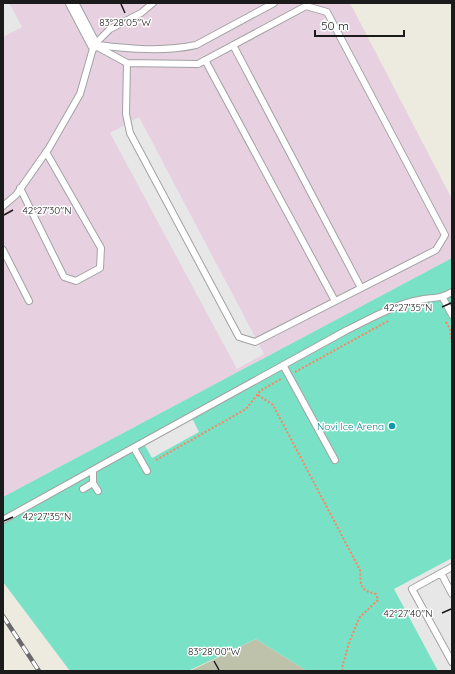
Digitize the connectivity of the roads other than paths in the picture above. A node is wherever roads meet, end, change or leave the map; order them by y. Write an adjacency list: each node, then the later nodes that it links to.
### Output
1 (72, 3): 4 (street)
2 (153, 3): 4 (lane)
3 (274, 3): 4 (lane)
4 (94, 45): 7 (lane); 8 (lane)
5 (233, 45): 6 (lane); 12 (lane); 12 (lane)
6 (205, 60): 7 (lane); 16 (lane)
7 (127, 63): 16 (lane)
8 (46, 152): 9 (lane); 9 (lane)
9 (20, 188): 10 (lane)
10 (3, 206)
11 (3, 250): 15 (lane)
12 (361, 288): 16 (lane)
13 (452, 292): 14 (lane)
14 (442, 298): 17 (lane); 18 (lane)
15 (29, 301)
16 (335, 302)
17 (452, 315)
18 (282, 366): 19 (lane); 20 (lane)
19 (134, 448): 21 (lane); 22 (lane)
20 (335, 460)
21 (93, 470): 23 (lane); 26 (lane)
22 (147, 471)
23 (93, 483): 24 (lane); 25 (lane)
24 (83, 489)
25 (98, 491)
26 (3, 520)
27 (452, 567): 28 (lane)
28 (440, 573): 29 (lane); 30 (lane)
29 (452, 594)
30 (452, 662)

